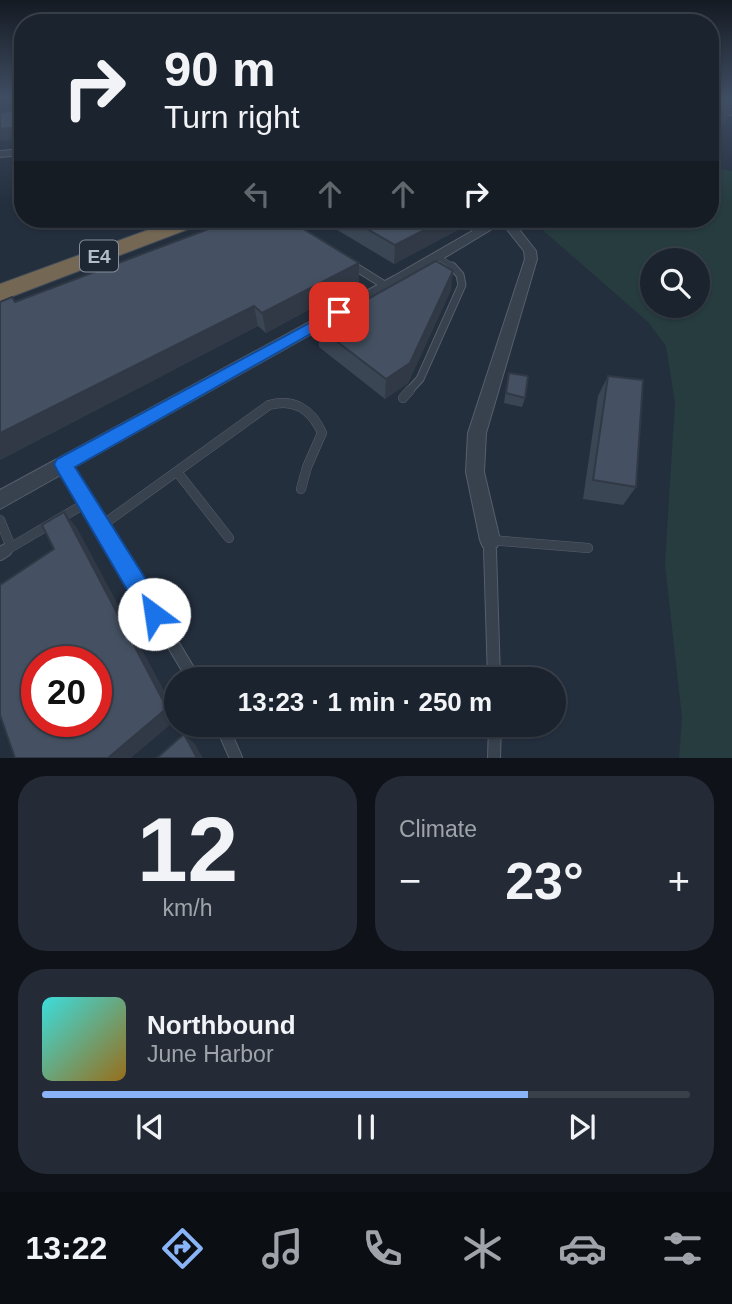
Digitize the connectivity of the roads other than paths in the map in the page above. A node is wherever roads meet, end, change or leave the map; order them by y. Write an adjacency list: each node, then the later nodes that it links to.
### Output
1 (150, 228): 7 (highway, E4)
2 (173, 228): 9 (highway, E4)
3 (469, 228): 5 (street)
4 (512, 228): 19 (street)
5 (437, 256): 8 (street); 10 (lane)
6 (342, 258): 8 (lane)
7 (0, 283)
8 (386, 286): 11 (street)
9 (0, 293)
10 (403, 398)
11 (63, 464): 14 (street); 15 (lane)
12 (178, 473): 13 (lane); 17 (lane); 18 (lane)
13 (301, 489)
14 (0, 500)
15 (86, 503): 17 (lane); 20 (lane)
16 (0, 520): 20 (lane)
17 (101, 526): 23 (lane)
18 (229, 538)
19 (490, 540): 21 (lane); 24 (lane)
20 (11, 547): 22 (lane)
21 (588, 548)
22 (0, 554)
23 (187, 667)
24 (494, 667)
25 (227, 737): 27 (lane)
26 (495, 737): 28 (lane)
27 (236, 758)
28 (494, 758)

